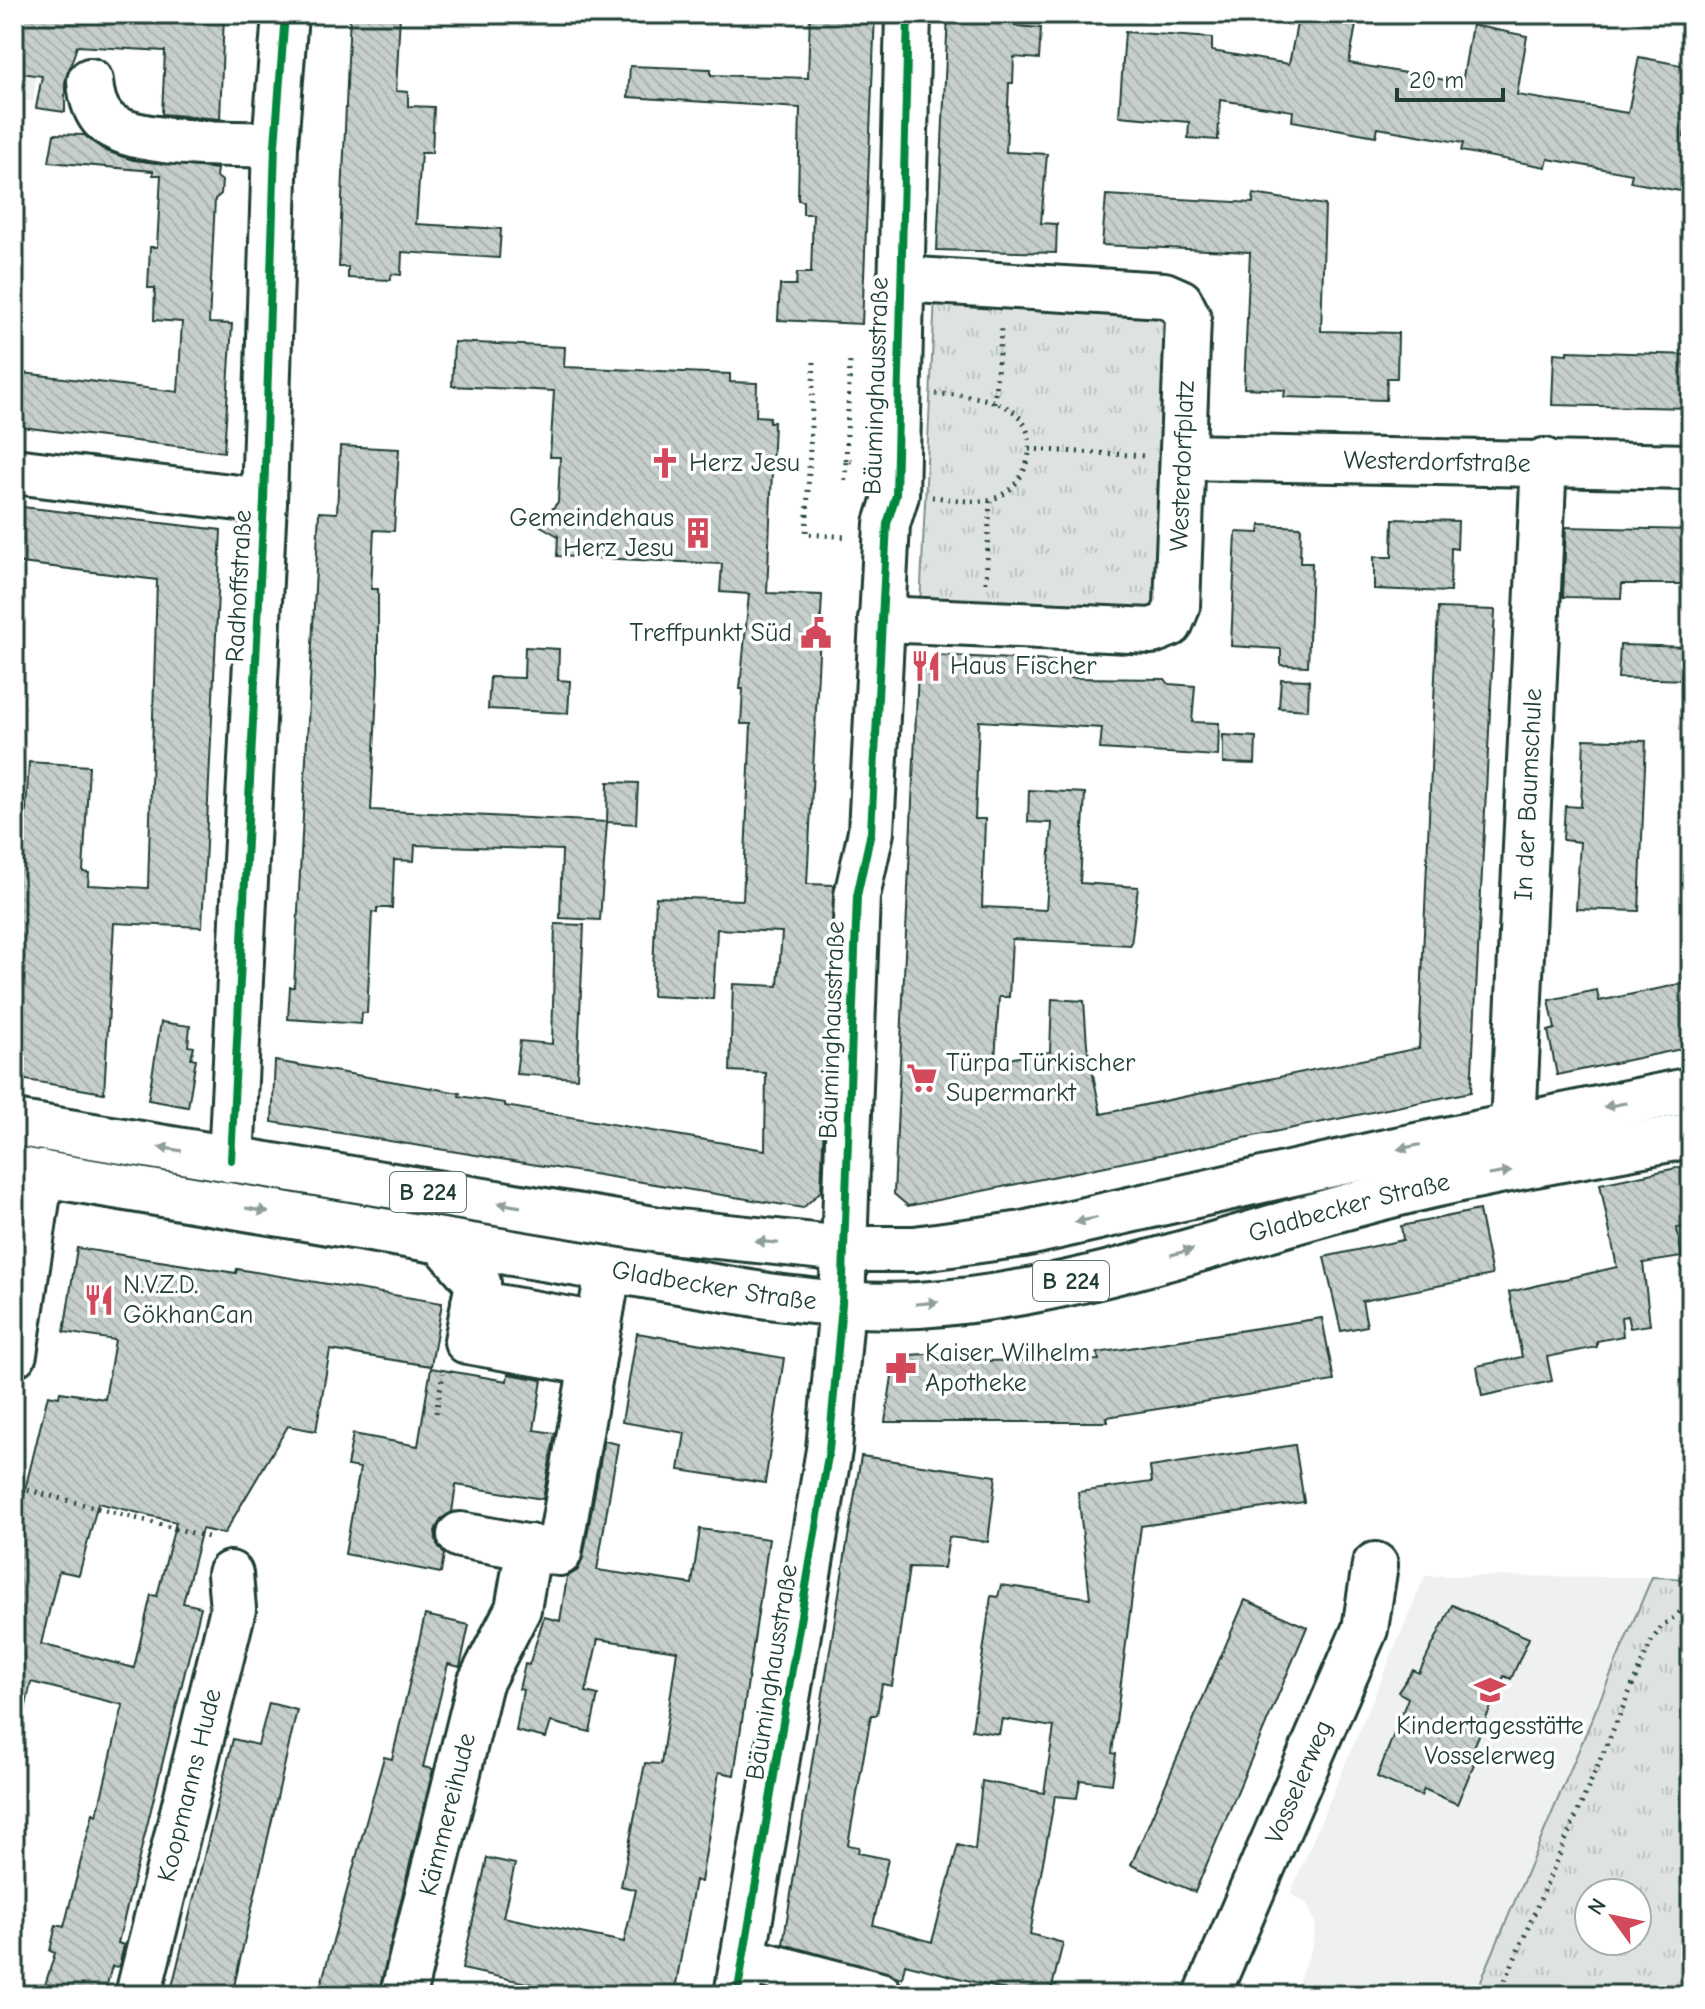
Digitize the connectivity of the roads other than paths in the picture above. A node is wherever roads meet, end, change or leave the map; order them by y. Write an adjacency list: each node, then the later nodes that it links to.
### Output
1 (285, 14): 4 (street, Radhoffstraße)
2 (908, 14): 5 (street, Bäuminghausstraße)
3 (90, 81): 4 (street)
4 (275, 145): 10 (street, Radhoffstraße)
5 (900, 279): 6 (street, Westerdorfplatz); 11 (street, Bäuminghausstraße)
6 (1183, 457): 7 (street, Westerdorfstraße); 11 (street, Westerdorfplatz)
7 (1544, 461): 8 (street, Westerdorfstraße); 14 (street, In der Baumschule)
8 (1691, 467)
9 (14, 471): 10 (street)
10 (264, 501): 16 (street, Radhoffstraße)
11 (881, 619): 19 (street, Bäuminghausstraße)
12 (1691, 1090): 14 (street, Gladbecker Straße / B 224, one-way to 14)
13 (14, 1123): 16 (street, Gladbecker Straße / B 224, one-way to 13)
14 (1513, 1126): 19 (street, Gladbecker Straße / B 224, one-way to 19)
15 (1691, 1135): 21 (street, Gladbecker Straße / B 224, one-way to 15)
16 (231, 1160): 19 (street, Gladbecker Straße / B 224, one-way to 16)
17 (27, 1171): 18 (street, Gladbecker Straße / B 224, one-way to 18); 23 (street)
18 (443, 1242): 20 (street, Gladbecker Straße / B 224); 22 (street)
19 (844, 1249): 21 (street, Bäuminghausstraße)
20 (608, 1272): 21 (street, Gladbecker Straße / B 224); 22 (street)
21 (842, 1304): 28 (street, Bäuminghausstraße)
22 (595, 1344): 25 (street)
23 (14, 1354)
24 (460, 1535): 25 (street)
25 (529, 1547): 30 (street, Kämmereihude)
26 (1375, 1565): 32 (street, Vosselerweg)
27 (230, 1574): 29 (street, Koopmanns Hude)
28 (740, 1977): 31 (street)
29 (138, 1995)
30 (403, 1995)
31 (880, 1995)
32 (1207, 1995)

